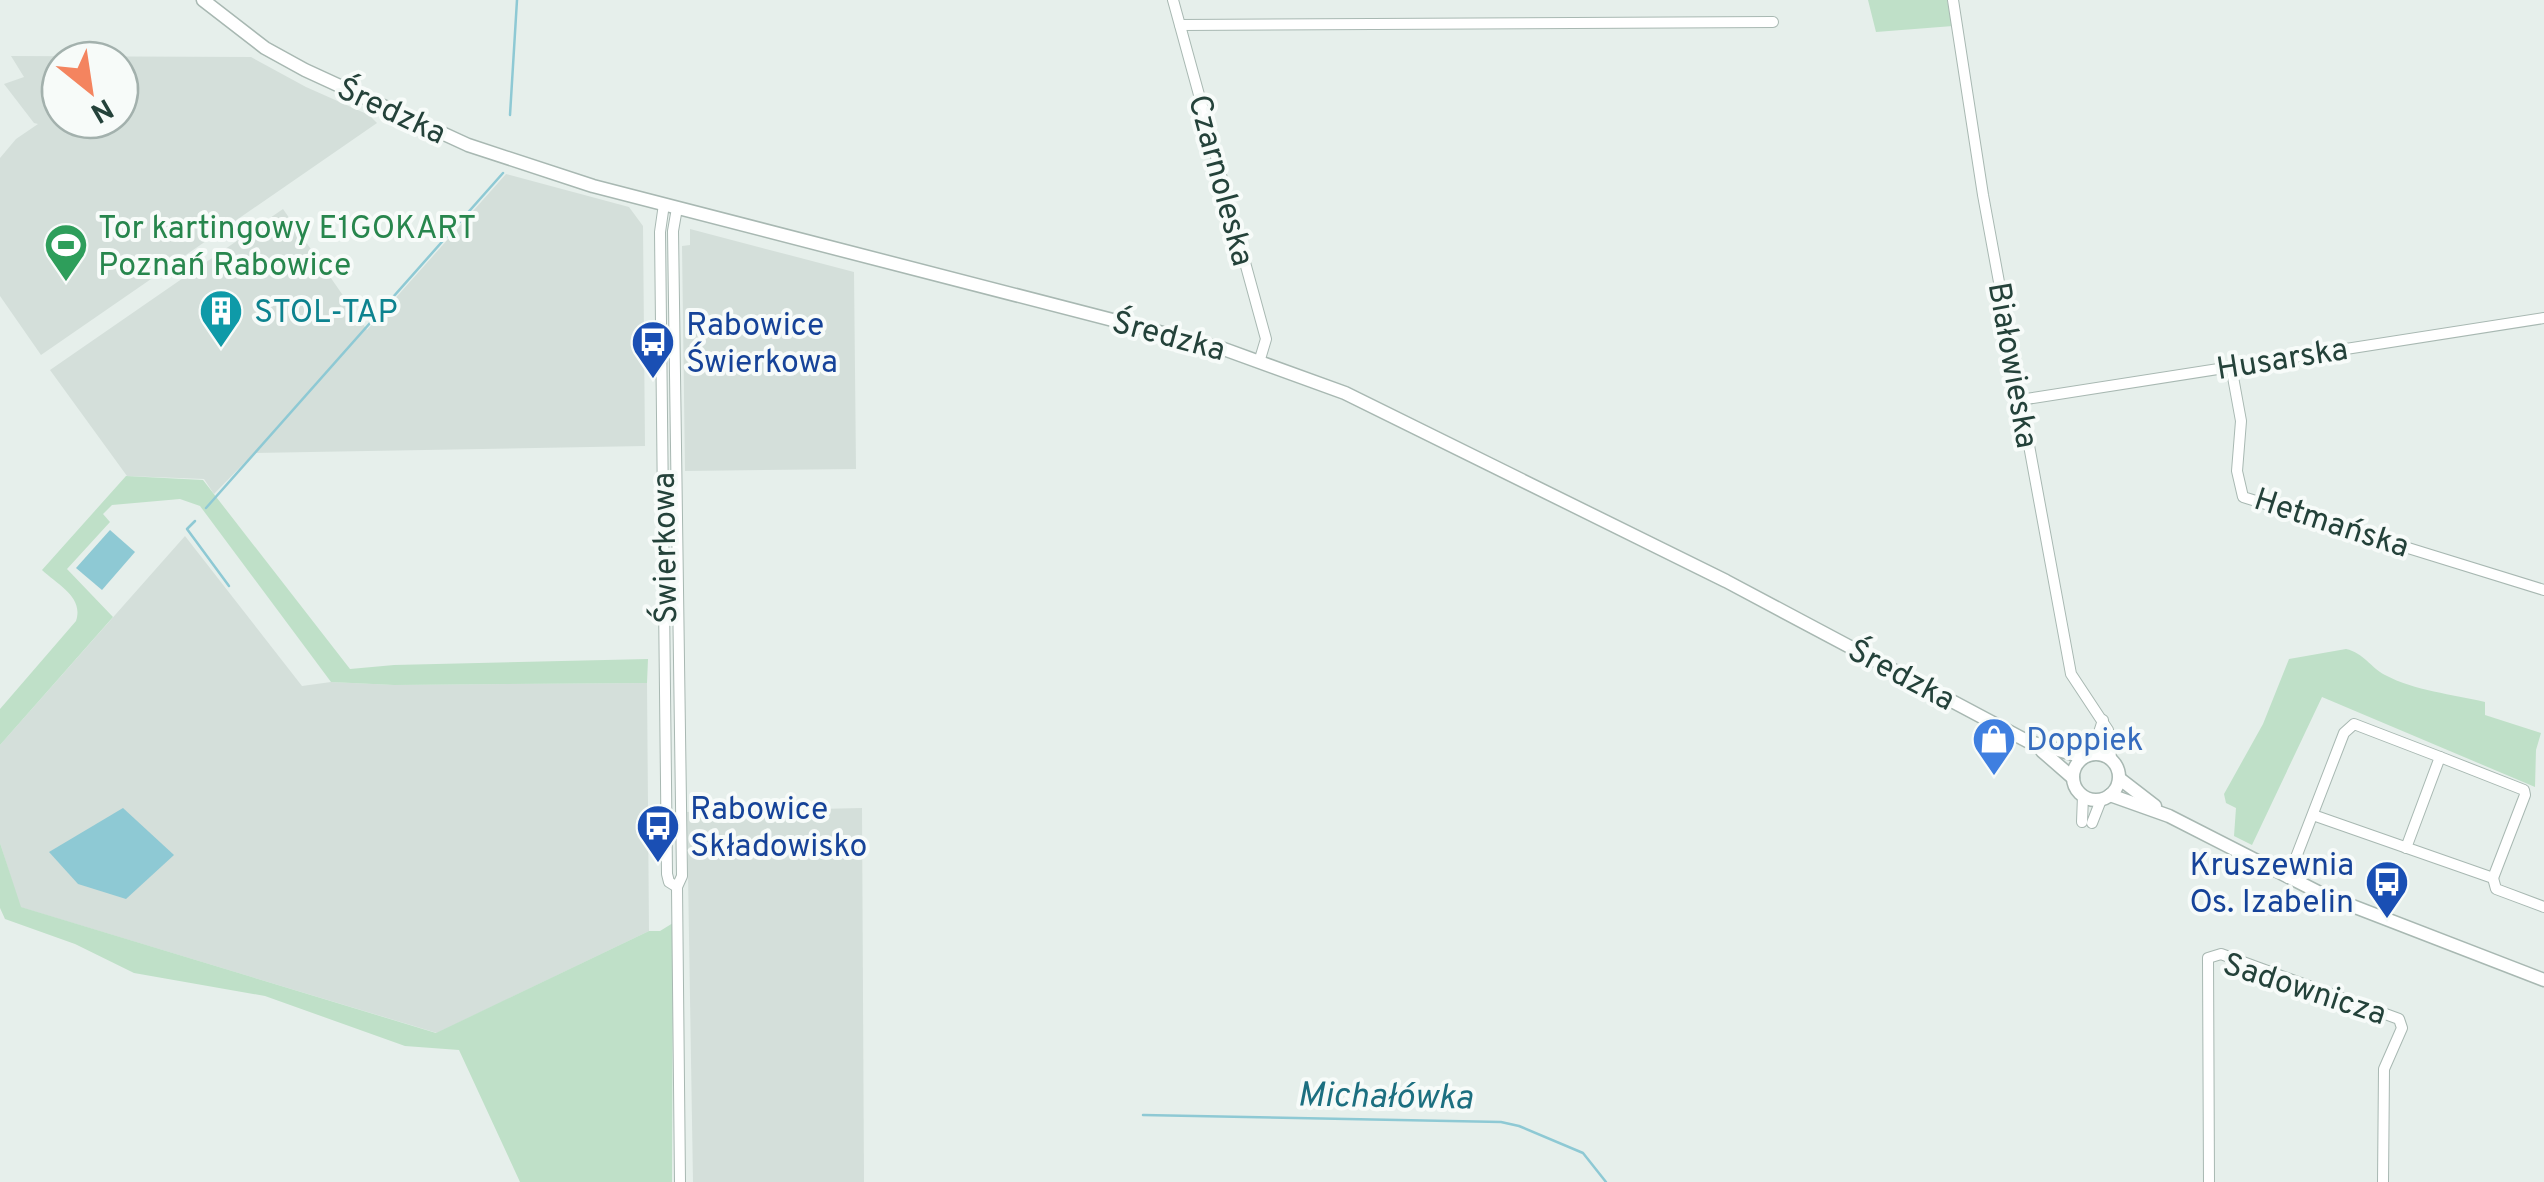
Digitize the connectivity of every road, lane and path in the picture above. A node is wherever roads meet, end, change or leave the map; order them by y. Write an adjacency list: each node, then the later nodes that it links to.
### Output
1 (203, 0): 6 (street, Średzka)
2 (1173, 0): 5 (street, Czarnoleska)
3 (1954, 0): 10 (street, Białowieska)
4 (1773, 22): 5 (street)
5 (1180, 26): 8 (street, Czarnoleska)
6 (670, 206): 8 (street, Średzka); 28 (street, Świerkowa)
7 (2544, 318): 9 (street, Husarska)
8 (1260, 360): 13 (street, Średzka)
9 (2231, 366): 10 (street, Husarska); 11 (street, Hetmańska)
10 (2020, 400): 12 (street, Białowieska)
11 (2544, 590)
12 (2103, 720): 14 (street); 16 (street, Białowieska)
13 (2028, 741): 14 (street, Średzka); 17 (street, Średzka)
14 (2088, 755): 16 (street); 17 (street)
15 (2440, 757): 21 (street); 23 (street); 25 (street)
16 (2111, 758): 18 (street)
17 (2073, 778): 19 (street)
18 (2120, 778): 20 (street); 22 (street)
19 (2083, 796): 20 (street); 20 (street)
20 (2106, 798): 22 (street)
21 (2312, 815): 23 (street); 24 (street)
22 (2169, 816): 24 (street)
23 (2406, 848): 25 (street)
24 (2288, 878): 27 (street)
25 (2493, 878): 26 (street)
26 (2544, 907)
27 (2544, 980)
28 (680, 1182)
29 (2209, 1182): 30 (street, Sadownicza)
30 (2383, 1182)

